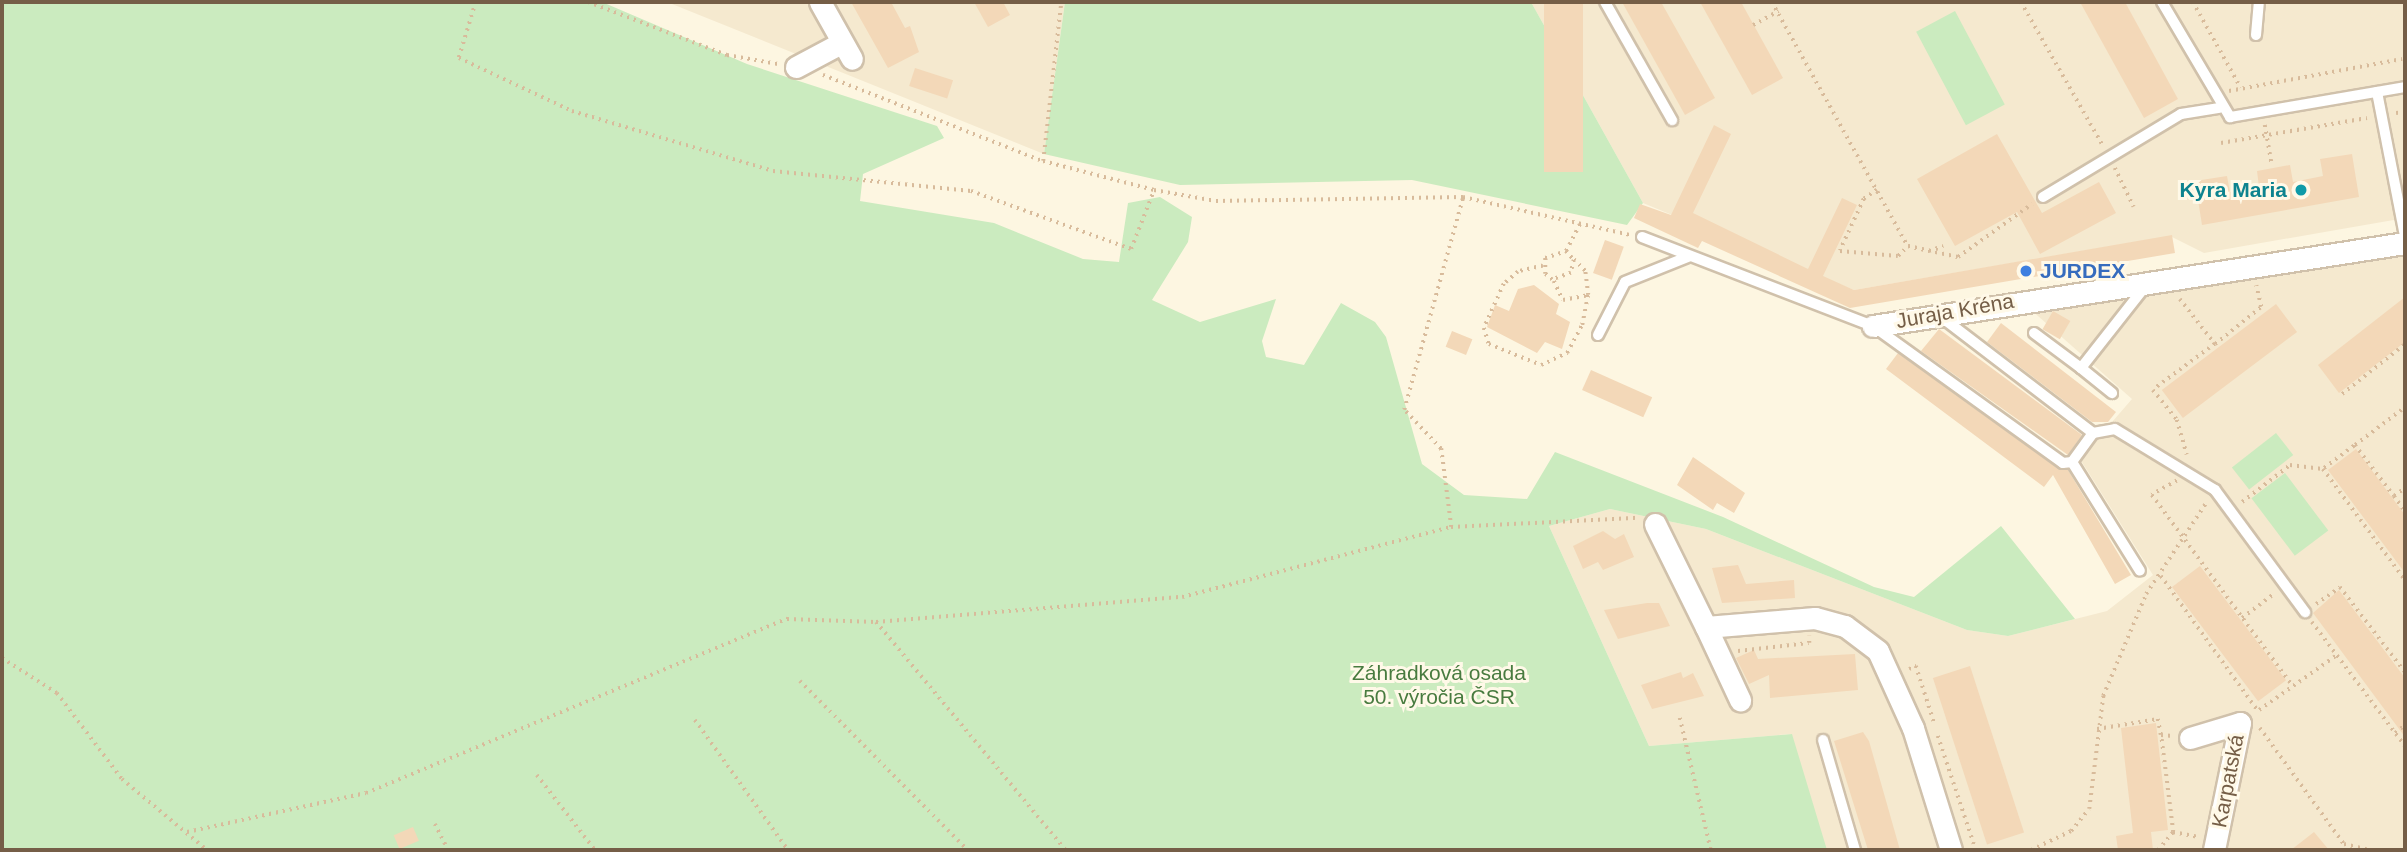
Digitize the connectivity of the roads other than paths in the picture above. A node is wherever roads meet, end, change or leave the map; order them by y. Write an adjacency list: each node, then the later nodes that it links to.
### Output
1 (820, 2): 6 (street)
2 (1605, 2): 10 (lane)
3 (2162, 2): 9 (lane)
4 (2259, 2): 5 (lane)
5 (2256, 35)
6 (796, 66)
7 (2405, 87): 8 (lane)
8 (2377, 92): 9 (lane); 12 (lane)
9 (2220, 108): 11 (lane)
10 (1672, 120)
11 (2043, 197)
12 (2405, 236)
13 (1642, 237): 15 (lane, Juraja Kréna)
14 (2405, 243): 16 (street, Juraja Kréna)
15 (1690, 256): 18 (lane, Juraja Kréna); 20 (lane)
16 (2151, 279): 17 (street, Juraja Kréna); 21 (lane)
17 (1935, 312): 18 (street, Juraja Kréna); 23 (lane)
18 (1873, 326): 24 (lane)
19 (2034, 333): 21 (lane)
20 (1598, 335)
21 (2081, 368): 22 (lane)
22 (2112, 393)
23 (2092, 433): 24 (lane); 27 (lane)
24 (2072, 462): 26 (lane)
25 (1655, 524): 28 (street)
26 (2140, 571)
27 (2305, 612)
28 (1706, 627): 29 (street); 34 (street)
29 (1740, 699)
30 (2190, 737): 32 (street, Karpatská)
31 (1823, 740): 33 (lane)
32 (2211, 844)
33 (1856, 850)
34 (1951, 850)

